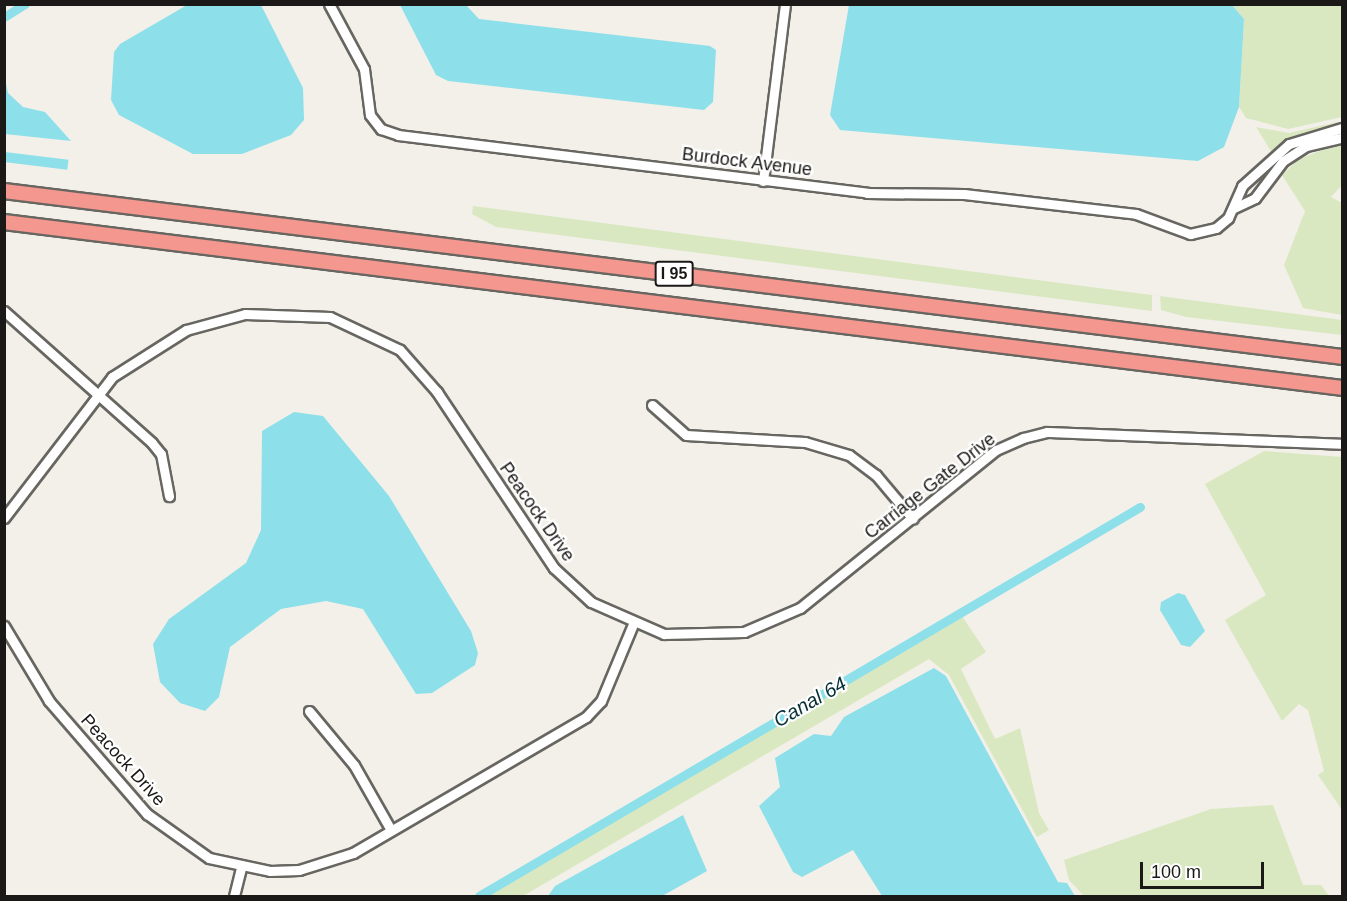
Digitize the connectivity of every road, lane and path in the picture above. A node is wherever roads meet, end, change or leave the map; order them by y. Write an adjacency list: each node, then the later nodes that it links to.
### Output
1 (329, 4): 9 (street, Burdock Avenue)
2 (784, 4): 9 (street)
3 (1342, 128): 4 (street, Burdock Avenue)
4 (1317, 138): 5 (street, Burdock Avenue); 6 (street, Burdock Avenue); 7 (street, Burdock Avenue)
5 (1342, 138)
6 (1272, 158): 7 (street); 8 (street, Burdock Avenue)
7 (1281, 164): 10 (street, Burdock Avenue)
8 (1250, 177): 10 (street); 12 (street, Burdock Avenue)
9 (763, 181): 12 (street, Burdock Avenue)
10 (1262, 190): 12 (street, Burdock Avenue)
11 (4, 191): 15 (highway, I 95)
12 (1234, 208)
13 (4, 222): 16 (highway, I 95)
14 (4, 311): 17 (street)
15 (1342, 357)
16 (1342, 388)
17 (96, 392): 20 (street); 21 (street, Peacock Drive); 23 (street, Peacock Drive)
18 (652, 405): 22 (street)
19 (1342, 444): 22 (street, Carriage Gate Drive)
20 (170, 496)
21 (4, 518)
22 (913, 519): 23 (street, Carriage Gate Drive)
23 (633, 624): 26 (street, Peacock Drive)
24 (4, 626): 27 (street, Peacock Drive)
25 (309, 711): 26 (street)
26 (392, 831): 27 (street, Peacock Drive)
27 (241, 868): 28 (street)
28 (234, 897)

